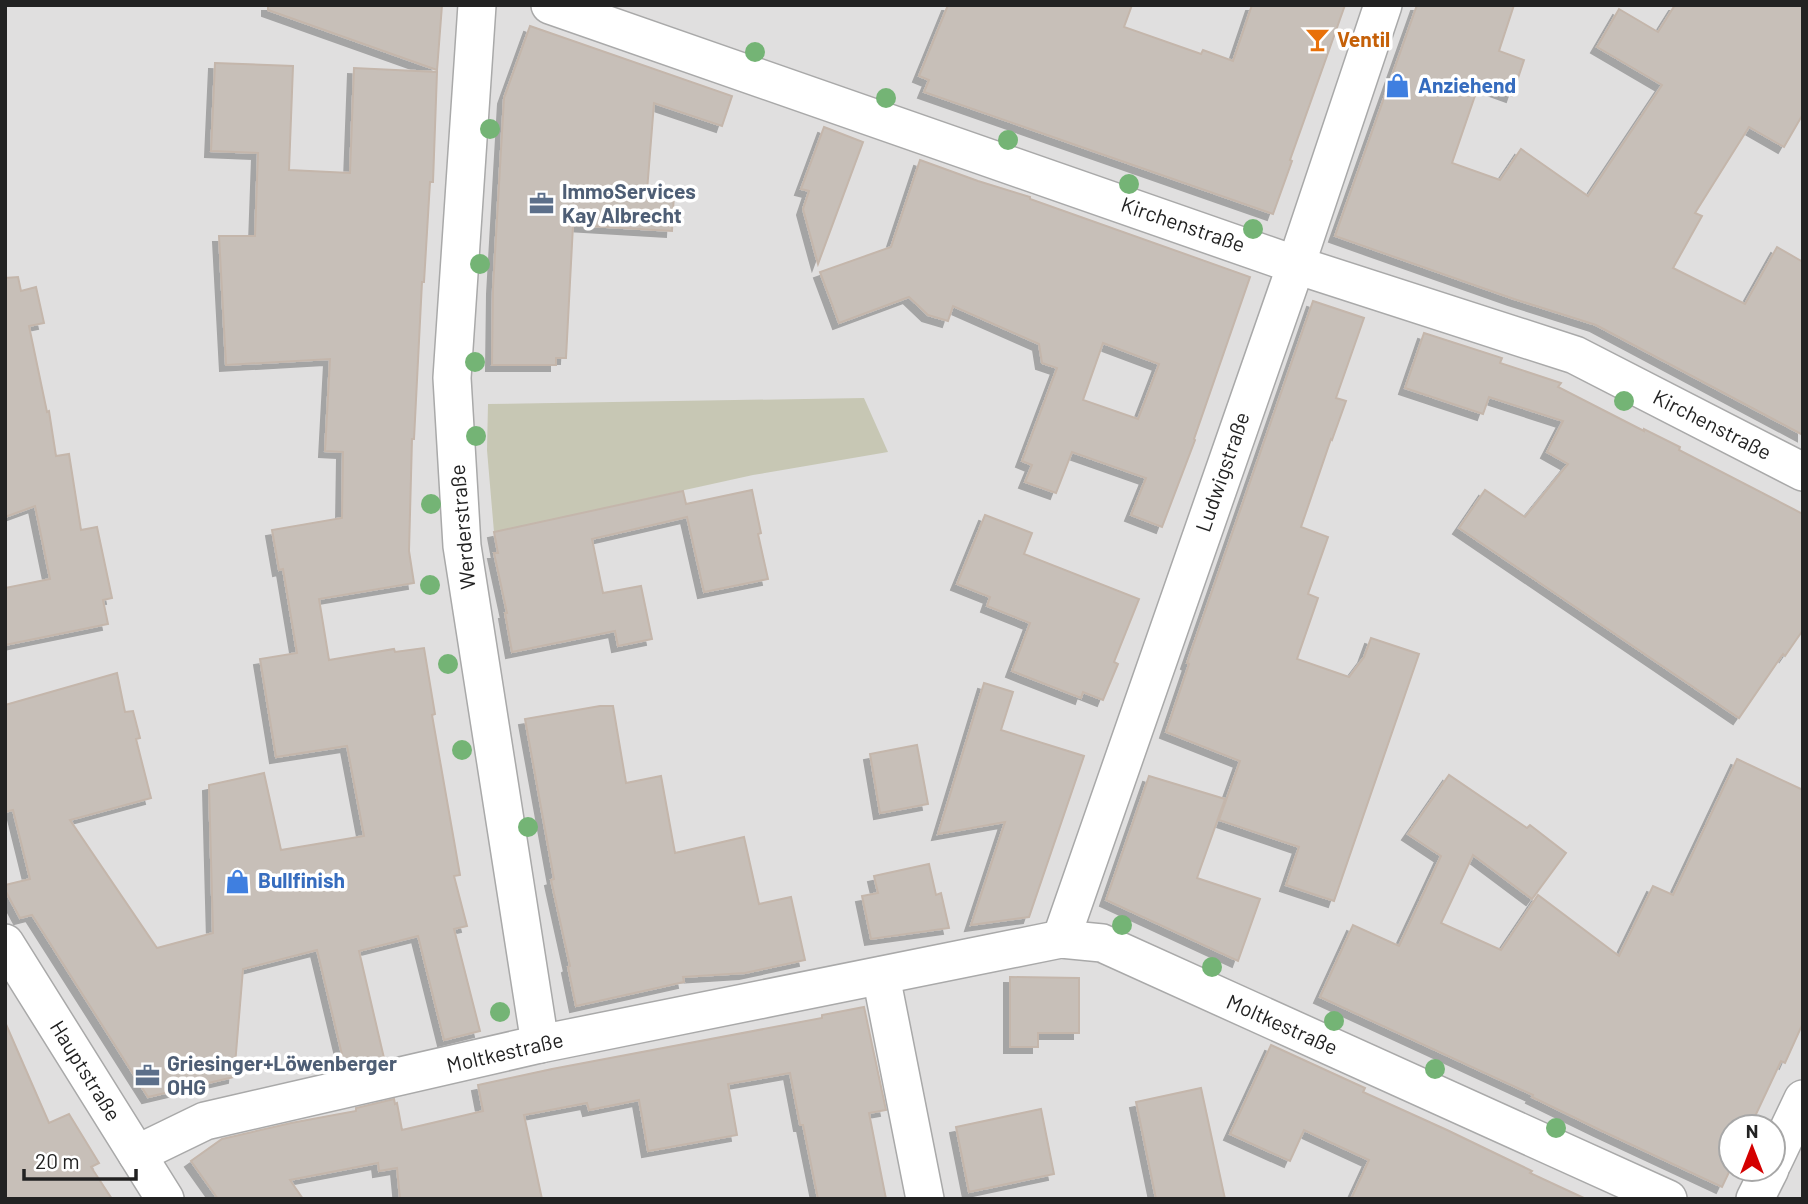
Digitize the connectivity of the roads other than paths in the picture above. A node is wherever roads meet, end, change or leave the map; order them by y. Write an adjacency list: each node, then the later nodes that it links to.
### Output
1 (477, 5): 9 (street, Werderstraße)
2 (550, 5): 4 (street, Kirchenstraße)
3 (1383, 5): 4 (street, Ludwigstraße)
4 (1296, 265): 5 (street, Kirchenstraße); 6 (street, Ludwigstraße)
5 (1803, 472)
6 (1061, 939): 8 (street, Moltkestraße); 16 (street, Moltkestraße)
7 (5, 943): 12 (street, Hauptstraße)
8 (881, 976): 9 (street, Moltkestraße); 15 (street)
9 (540, 1044): 12 (street, Moltkestraße)
10 (1803, 1099): 11 (street)
11 (1787, 1133)
12 (137, 1154): 14 (street, Hauptstraße)
13 (1763, 1183): 17 (street)
14 (165, 1199)
15 (925, 1199)
16 (1668, 1199)
17 (1755, 1199)

